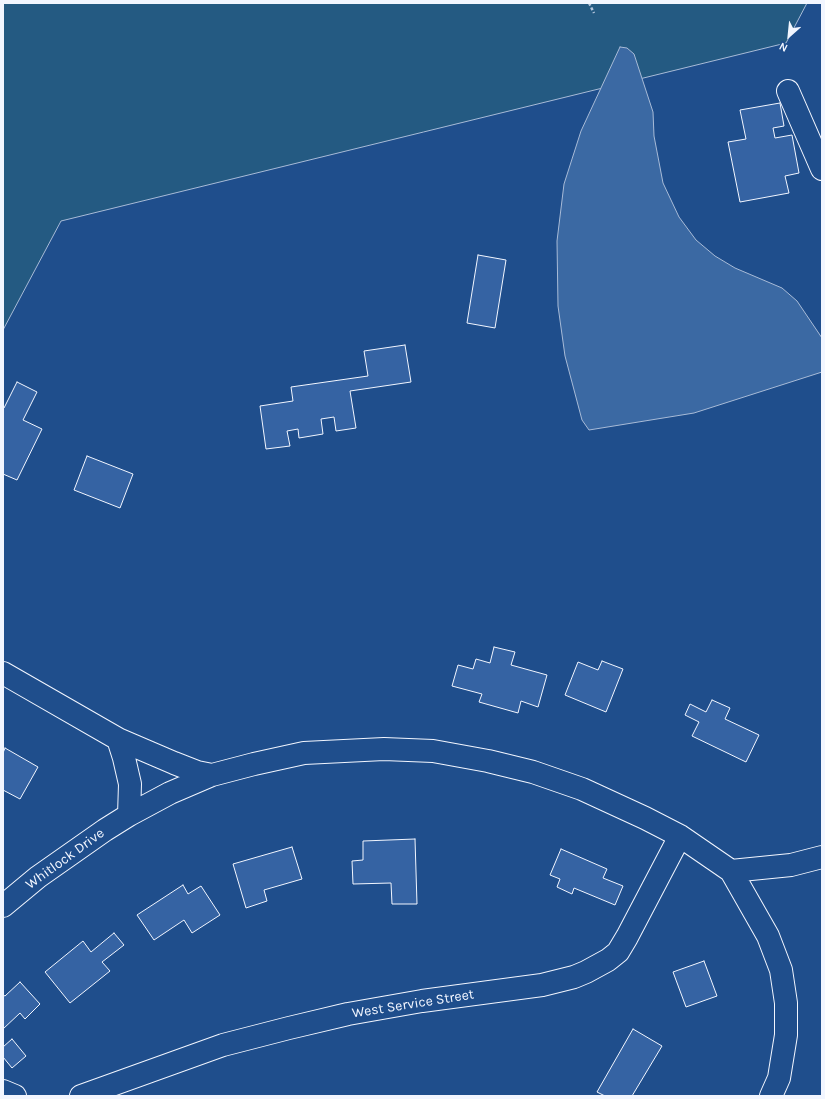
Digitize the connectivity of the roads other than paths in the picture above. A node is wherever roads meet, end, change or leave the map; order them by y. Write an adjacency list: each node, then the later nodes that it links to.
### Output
1 (788, 91): 2 (street)
2 (822, 169)
3 (3, 673): 4 (street)
4 (118, 739): 5 (street); 6 (street)
5 (212, 776): 6 (street, Whitlock Drive); 7 (street, Whitlock Drive)
6 (129, 815): 10 (street, Whitlock Drive)
7 (680, 836): 9 (street, Whitlock Drive); 13 (street, West Service Street)
8 (822, 857): 9 (street)
9 (731, 871): 14 (street)
10 (3, 906)
11 (3, 1091): 12 (street)
12 (15, 1096)
13 (81, 1096)
14 (771, 1096)

